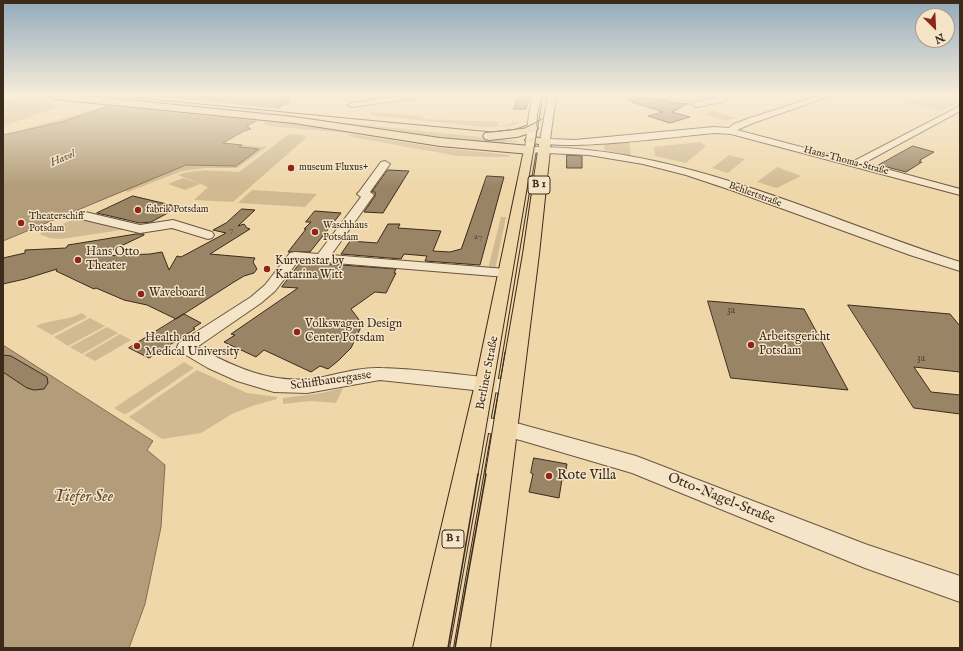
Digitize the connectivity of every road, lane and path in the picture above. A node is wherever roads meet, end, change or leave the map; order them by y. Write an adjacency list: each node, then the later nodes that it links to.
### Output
1 (343, 126): 9 (highway)
2 (388, 126): 9 (highway)
3 (537, 126): 9 (street, Berliner Straße)
4 (542, 126): 9 (street, Berliner Straße)
5 (737, 126): 7 (street)
6 (926, 126): 12 (street)
7 (731, 131): 8 (street, Hans-Thoma-Straße); 12 (street, Hans-Thoma-Straße)
8 (597, 141): 9 (street, Hans-Thoma-Straße); 10 (street)
9 (537, 142): 10 (street, Behlertstraße); 18 (main road, Berliner Straße / B 1); 20 (main road, Berliner Straße / B 1)
10 (596, 153): 17 (street, Behlertstraße)
11 (385, 164): 16 (street)
12 (855, 164): 13 (street, Hans-Thoma-Straße)
13 (960, 192)
14 (81, 215): 15 (street)
15 (208, 235)
16 (321, 259): 18 (street, Schiffbauergasse); 19 (street, Schiffbauergasse)
17 (960, 267)
18 (506, 273): 19 (main road, Berliner Straße / B 1)
19 (486, 384): 20 (street, Schiffbauergasse); 21 (main road, Berliner Straße / B 1)
20 (510, 387): 21 (main road, Berliner Straße / B 1)
21 (491, 426): 22 (street, Otto-Nagel-Straße); 23 (main road, Berliner Straße / B 1); 24 (main road, Berliner Straße / B 1)
22 (960, 589)
23 (431, 648)
24 (472, 648)

